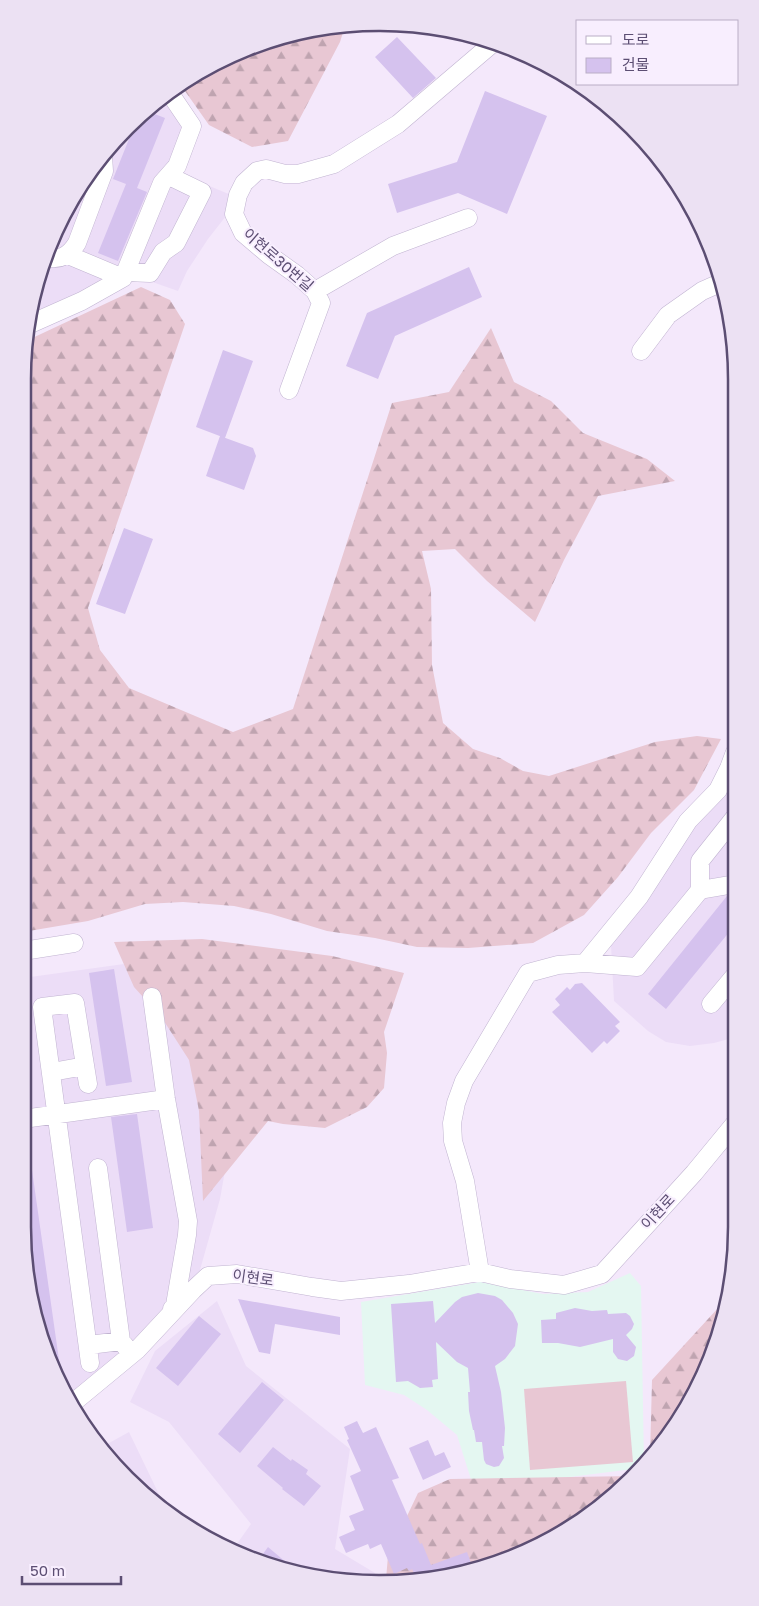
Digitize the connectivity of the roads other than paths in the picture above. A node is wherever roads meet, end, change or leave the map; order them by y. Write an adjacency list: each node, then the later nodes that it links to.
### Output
1 (487, 49): 10 (street, 이현로30번길)
2 (173, 99): 4 (street)
3 (104, 166): 6 (street)
4 (168, 176): 8 (street); 8 (street)
5 (468, 218): 10 (street)
6 (68, 254): 7 (street); 8 (street)
7 (53, 259)
8 (125, 275): 11 (street)
9 (715, 285): 12 (street)
10 (315, 290): 13 (street, 이현로30번길)
11 (36, 321)
12 (641, 351)
13 (290, 390)
14 (728, 770): 20 (street)
15 (728, 827): 17 (street)
16 (728, 885): 17 (street)
17 (700, 890): 20 (street)
18 (74, 944): 19 (street)
19 (31, 950)
20 (585, 963): 32 (street)
21 (728, 984): 23 (street)
22 (152, 997): 27 (street)
23 (712, 1004)
24 (85, 1066): 25 (street); 25 (street); 26 (street)
25 (52, 1072): 28 (street)
26 (88, 1084)
27 (166, 1099): 28 (street); 33 (street)
28 (57, 1114): 29 (street); 33 (street)
29 (31, 1118)
30 (728, 1132): 32 (street, 이현로)
31 (98, 1168): 33 (street)
32 (480, 1272): 34 (street, 이현로)
33 (126, 1346): 35 (street)
34 (76, 1398)
35 (76, 1398)

